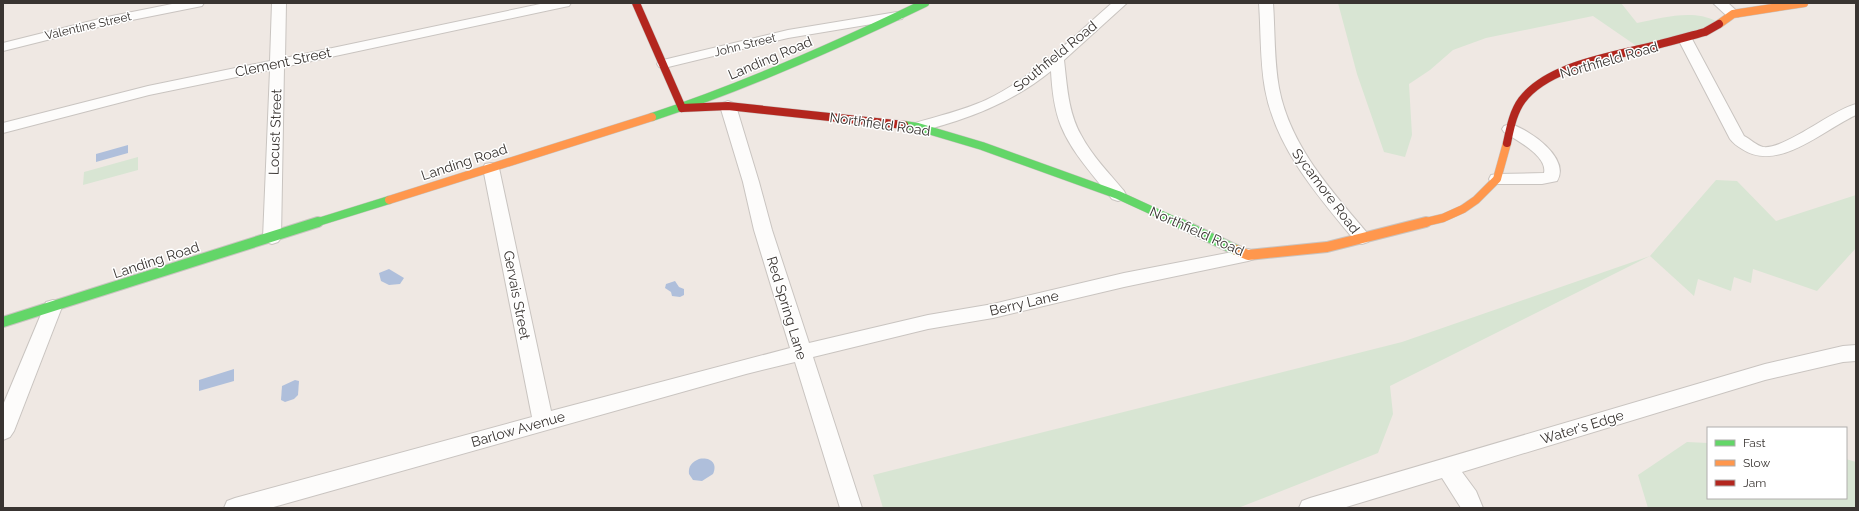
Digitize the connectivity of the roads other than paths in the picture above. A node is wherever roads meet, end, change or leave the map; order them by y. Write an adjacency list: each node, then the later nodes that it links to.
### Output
1 (197, 3): 13 (street, Valentine Street)
2 (279, 3): 15 (street, Locust Street)
3 (564, 3): 15 (street, Clement Street)
4 (636, 3): 16 (street)
5 (925, 3): 11 (street, Landing Road)
6 (1120, 3): 14 (street, Southfield Road)
7 (1266, 3): 27 (street, Sycamore Road)
8 (1720, 3): 10 (street)
9 (1804, 3): 10 (street)
10 (1733, 14): 12 (street, Northfield Road)
11 (897, 16): 16 (street, John Street); 18 (street, Landing Road)
12 (1685, 38): 19 (street); 22 (street, Northfield Road)
13 (3, 47)
14 (1057, 58): 20 (street, Southfield Road); 25 (street)
15 (278, 64): 21 (street, Clement Street); 26 (street, Locust Street)
16 (664, 64): 18 (street)
17 (728, 106): 18 (street, Northfield Road); 20 (street, Northfield Road); 31 (street, Red Spring Lane)
18 (682, 108): 23 (street, Landing Road)
19 (1856, 109)
20 (918, 127): 25 (street, Northfield Road)
21 (3, 128)
22 (1510, 129): 24 (street, Northfield Road); 24 (street)
23 (491, 168): 26 (street, Landing Road); 33 (street, Gervais Street)
24 (1497, 180): 27 (street, Northfield Road)
25 (1118, 195): 28 (street, Northfield Road)
26 (272, 238): 29 (street, Landing Road)
27 (1362, 238): 28 (street, Northfield Road)
28 (1248, 255): 31 (street, Berry Lane)
29 (53, 307): 30 (street, Landing Road); 34 (street)
30 (3, 322)
31 (801, 353): 33 (street, Barlow Avenue); 37 (street, Red Spring Lane)
32 (1856, 353): 35 (street, Water's Edge)
33 (542, 422): 36 (street, Barlow Avenue)
34 (3, 431)
35 (1447, 467): 38 (street, Water's Edge); 39 (street)
36 (235, 508)
37 (851, 508)
38 (1310, 508)
39 (1472, 508)

